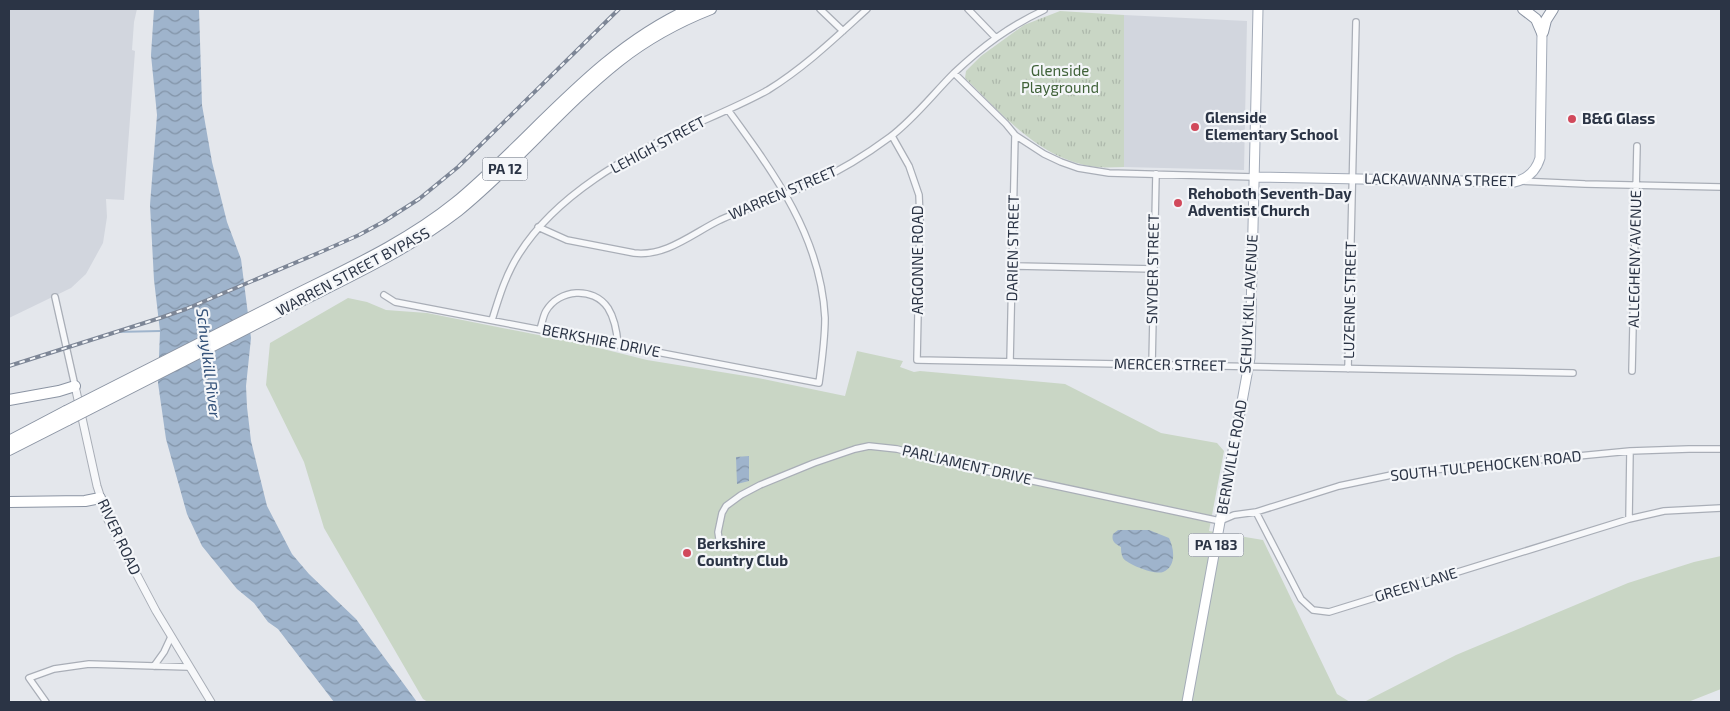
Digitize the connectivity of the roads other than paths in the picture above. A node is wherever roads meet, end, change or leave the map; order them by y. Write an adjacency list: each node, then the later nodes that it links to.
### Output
1 (690, 9): 31 (highway, WARREN STREET BYPASS / PA 12)
2 (711, 9): 31 (highway, WARREN STREET BYPASS / PA 12)
3 (820, 9): 11 (street)
4 (867, 9): 11 (street, LEHIGH STREET)
5 (968, 9): 13 (street)
6 (1258, 9): 20 (main road, SCHUYLKILL AVENUE / PA 183)
7 (1523, 9): 12 (highway)
8 (1553, 9): 12 (highway)
9 (1044, 10): 13 (street, WARREN STREET)
10 (1356, 22): 21 (street, LUZERNE STREET)
11 (843, 31): 15 (street, LEHIGH STREET)
12 (1542, 33): 22 (main road)
13 (996, 37): 14 (street, WARREN STREET)
14 (954, 74): 16 (street, LACKAWANNA STREET); 17 (street, WARREN STREET)
15 (728, 110): 25 (street); 26 (street, LEHIGH STREET)
16 (1015, 135): 19 (street, LACKAWANNA STREET); 27 (street, DARIEN STREET)
17 (892, 136): 25 (street, WARREN STREET); 35 (street, ARGONNE ROAD)
18 (1637, 146): 23 (street, ALLEGHENY AVENUE)
19 (1156, 174): 20 (street, LACKAWANNA STREET); 28 (street, SNYDER STREET)
20 (1254, 177): 21 (main road, LACKAWANNA STREET); 38 (main road, SCHUYLKILL AVENUE / PA 183)
21 (1352, 178): 22 (main road, LACKAWANNA STREET); 39 (street, LUZERNE STREET)
22 (1520, 181): 23 (street, LACKAWANNA STREET)
23 (1636, 185): 24 (street, LACKAWANNA STREET); 40 (street, ALLEGHENY AVENUE)
24 (1721, 186)
25 (786, 194): 26 (street, WARREN STREET); 34 (street, BERKSHIRE DRIVE)
26 (538, 228): 32 (street, LEHIGH STREET)
27 (1012, 266): 28 (street); 36 (street, DARIEN STREET)
28 (1154, 269): 37 (street, SNYDER STREET)
29 (384, 295): 32 (street, BERKSHIRE DRIVE)
30 (55, 297): 42 (street, RIVER ROAD)
31 (282, 306): 46 (highway, WARREN STREET BYPASS / PA 12, bridge)
32 (492, 320): 33 (street, BERKSHIRE DRIVE)
33 (540, 329): 34 (street, BERKSHIRE DRIVE); 34 (street)
34 (618, 345)
35 (917, 360): 36 (street, MERCER STREET)
36 (1010, 362): 37 (street, MERCER STREET)
37 (1152, 365): 38 (street, MERCER STREET)
38 (1249, 366): 39 (street, MERCER STREET); 43 (main road, SCHUYLKILL AVENUE / PA 183)
39 (1348, 369): 41 (street, MERCER STREET)
40 (1632, 371)
41 (1573, 373)
42 (75, 386): 44 (highway); 45 (highway); 52 (street, RIVER ROAD)
43 (1244, 388): 57 (main road, BERNVILLE ROAD / PA 183)
44 (9, 395)
45 (9, 400)
46 (67, 416): 47 (highway, WARREN STREET BYPASS / PA 12); 49 (highway, WARREN STREET BYPASS / PA 12)
47 (9, 440)
48 (1721, 449): 50 (street, SOUTH TULPEHOCKEN ROAD)
49 (9, 450)
50 (1630, 451): 55 (street, SOUTH TULPEHOCKEN ROAD); 56 (street)
51 (9, 496): 52 (highway)
52 (100, 498): 53 (highway); 59 (street, RIVER ROAD)
53 (9, 502)
54 (1721, 508): 56 (street, GREEN LANE)
55 (1256, 512): 56 (street, GREEN LANE); 57 (street, PARLIAMENT DRIVE)
56 (1629, 519)
57 (1220, 521): 58 (street, PARLIAMENT DRIVE); 64 (main road, BERNVILLE ROAD / PA 183)
58 (720, 545)
59 (171, 637): 60 (street); 61 (street, RIVER ROAD)
60 (154, 666): 61 (street); 62 (street)
61 (188, 667): 63 (street, RIVER ROAD)
62 (46, 702)
63 (211, 702)
64 (1187, 702)

